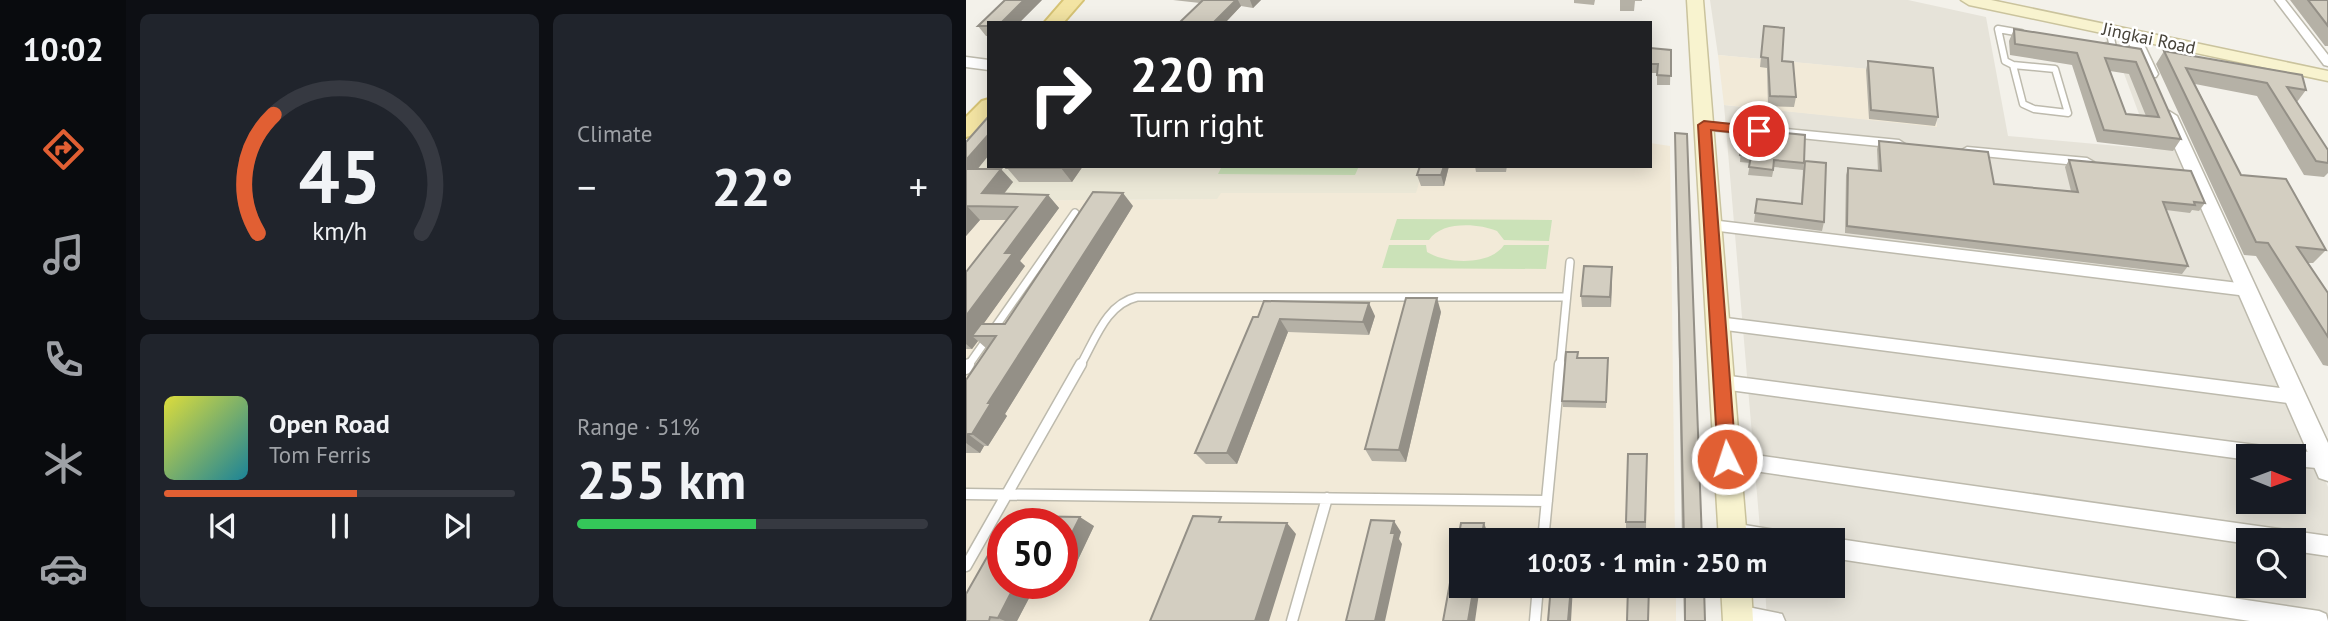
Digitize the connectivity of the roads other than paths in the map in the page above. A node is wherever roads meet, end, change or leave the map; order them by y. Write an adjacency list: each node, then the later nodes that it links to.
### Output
1 (1074, 0): 6 (main road)
2 (1084, 0): 7 (main road)
3 (1695, 0): 20 (main road)
4 (1969, 0): 8 (main road, Jingkai Road)
5 (2280, 0): 13 (street)
6 (1055, 21)
7 (1066, 21)
8 (2109, 30): 10 (main road, Jingkai Road); 11 (lane)
9 (2023, 33): 15 (lane)
10 (2132, 34): 16 (main road, Jingkai Road); 28 (street)
11 (2100, 45)
12 (966, 62): 14 (street)
13 (2328, 63)
14 (987, 65)
15 (2013, 65): 15 (lane)
16 (2328, 76)
17 (987, 94): 19 (main road)
18 (987, 107): 21 (main road)
19 (966, 117)
20 (1704, 125): 22 (street); 26 (main road)
21 (966, 130)
22 (1908, 145)
23 (1949, 149): 24 (street)
24 (2099, 163)
25 (1074, 213): 31 (lane)
26 (1711, 225): 28 (street); 30 (main road)
27 (1570, 262): 29 (lane)
28 (2247, 289): 33 (street)
29 (1566, 298): 39 (lane); 41 (lane)
30 (1718, 323): 32 (main road); 33 (street)
31 (967, 366)
32 (1722, 382): 34 (street); 35 (main road)
33 (2295, 397): 37 (street)
34 (2236, 450)
35 (1727, 459): 43 (main road); 44 (street)
36 (2306, 461): 37 (street)
37 (2326, 466)
38 (966, 494): 39 (lane)
39 (1008, 494): 40 (lane); 48 (lane)
40 (1327, 498): 41 (lane); 51 (lane)
41 (1547, 501): 42 (lane)
42 (1544, 528)
43 (1732, 528)
44 (2236, 533)
45 (2306, 543): 46 (street)
46 (2328, 546)
47 (1845, 550): 54 (street)
48 (966, 566)
49 (1537, 598): 52 (lane)
50 (1737, 607): 53 (street)
51 (1292, 621)
52 (1535, 621)
53 (1775, 621)
54 (2319, 621)

